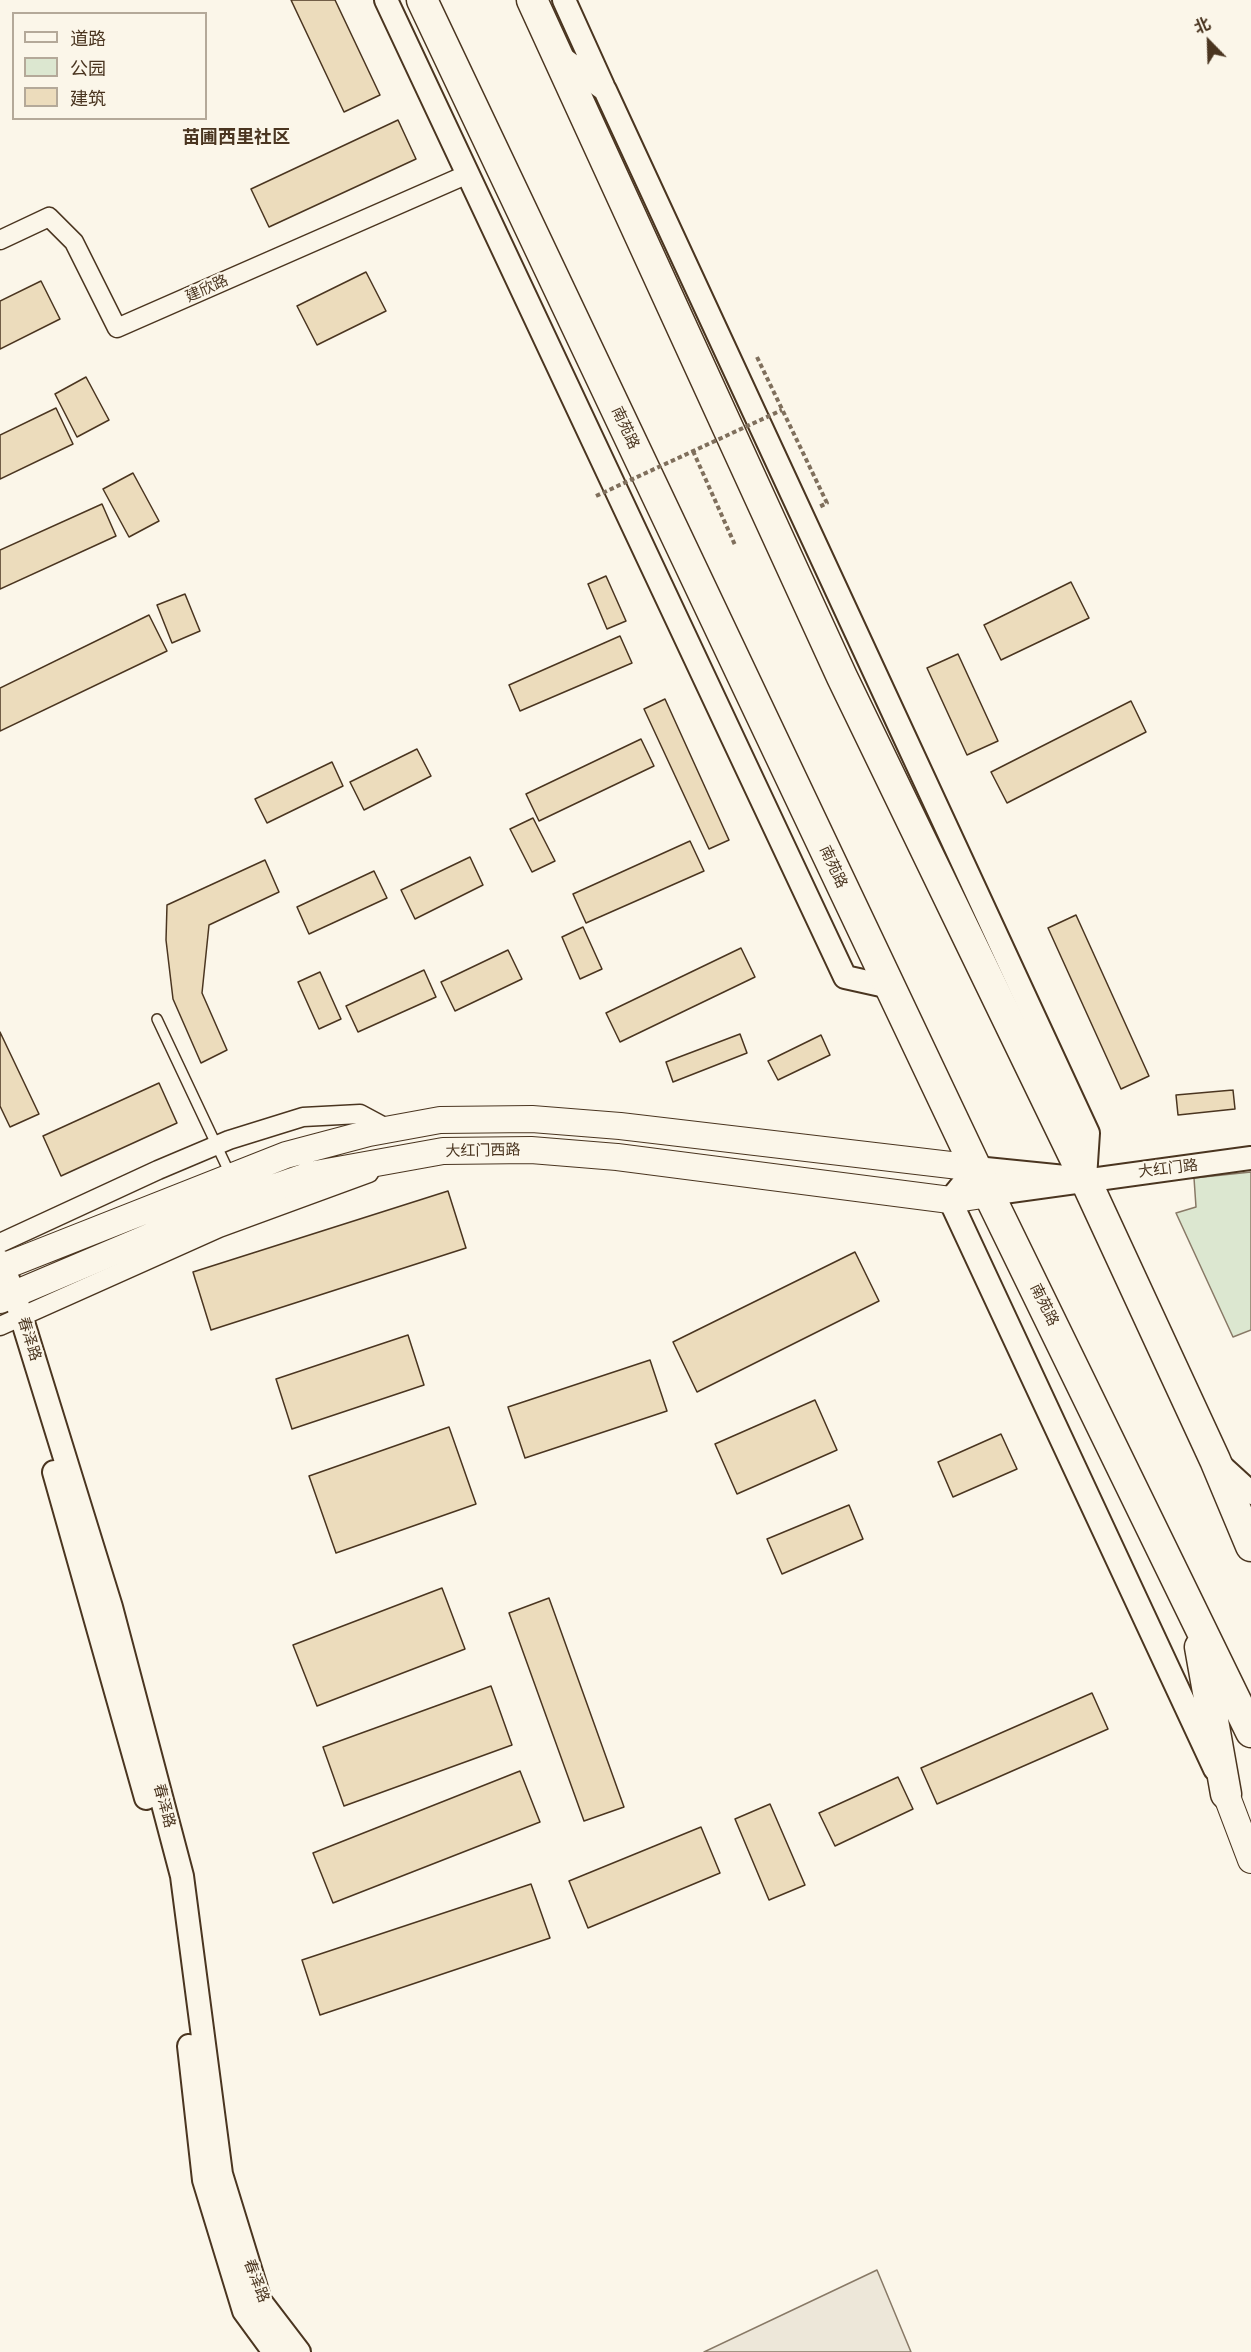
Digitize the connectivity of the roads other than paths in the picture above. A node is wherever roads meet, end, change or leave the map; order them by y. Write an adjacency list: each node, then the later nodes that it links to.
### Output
1 (386, 0): 7 (street)
2 (422, 0): 11 (highway, 南苑路)
3 (532, 0): 5 (highway)
4 (564, 0): 6 (street)
5 (557, 53): 6 (street); 10 (highway)
6 (605, 90): 9 (street)
7 (468, 174): 8 (street, 建欣路); 11 (street)
8 (0, 240)
9 (826, 571): 10 (street); 17 (street)
10 (842, 677): 17 (highway)
11 (890, 987): 18 (highway, 南苑路)
12 (157, 1019): 14 (lane)
13 (388, 1129): 14 (street); 16 (main road, 大红门西路); 18 (main road, 大红门西路)
14 (216, 1146): 16 (lane); 20 (street)
15 (1251, 1158): 17 (street, 大红门路)
16 (231, 1176): 20 (main road, 大红门西路)
17 (1085, 1179): 18 (street, 大红门路); 22 (highway)
18 (983, 1181): 19 (main road, 大红门西路); 25 (highway, 南苑路)
19 (950, 1200): 21 (main road, 大红门西路); 27 (street)
20 (1, 1260): 21 (street, 春泽路)
21 (8, 1310): 29 (street, 春泽路); 30 (street, 春泽路)
22 (1215, 1460): 23 (street); 24 (highway)
23 (1251, 1493)
24 (1251, 1546)
25 (1193, 1609): 26 (highway, 南苑路); 27 (highway)
26 (1251, 1732)
27 (1226, 1794): 28 (main road)
28 (1251, 1860)
29 (274, 2352)
30 (299, 2352)

